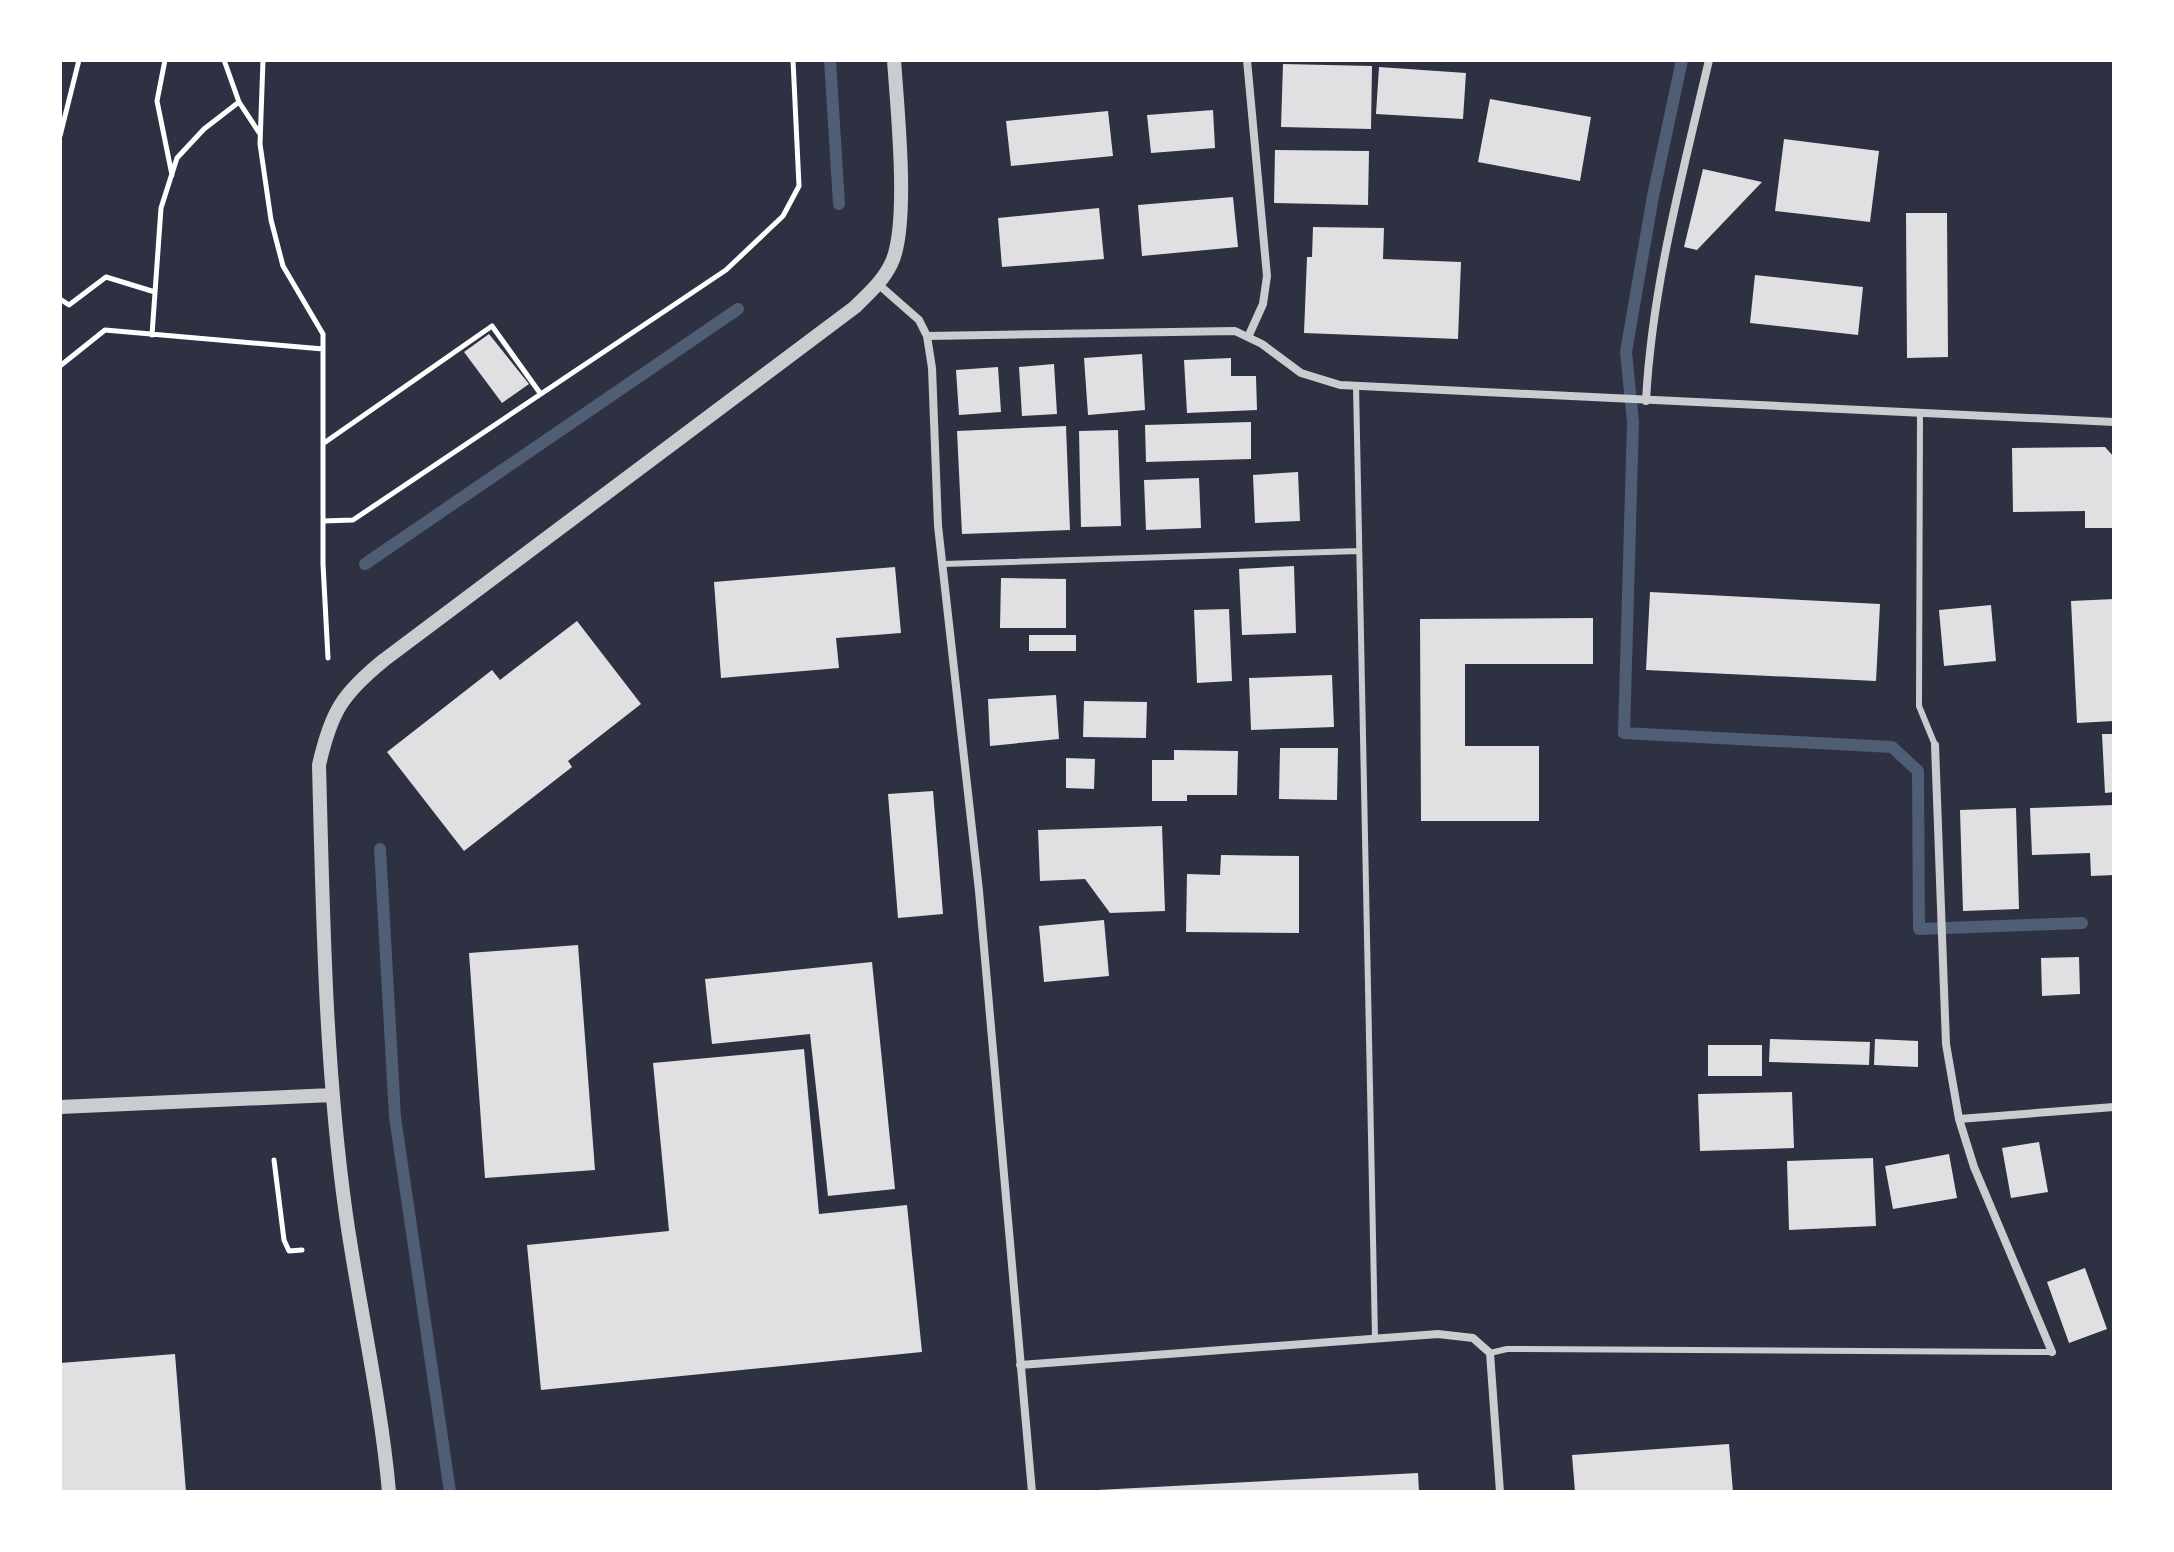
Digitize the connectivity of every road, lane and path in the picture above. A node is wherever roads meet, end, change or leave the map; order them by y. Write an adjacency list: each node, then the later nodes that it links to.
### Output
1 (79, 60): 11 (path)
2 (165, 60): 12 (path)
3 (224, 60): 9 (path)
4 (263, 60): 10 (path)
5 (793, 60): 22 (path)
6 (894, 60): 13 (street)
7 (1247, 60): 17 (street)
8 (1709, 60): 23 (street)
9 (239, 102): 10 (path); 12 (path)
10 (260, 135): 19 (path)
11 (60, 136)
12 (172, 176): 14 (path)
13 (878, 284): 18 (street); 32 (street)
14 (155, 292): 15 (path); 16 (path)
15 (60, 299)
16 (152, 335): 19 (path); 20 (path)
17 (1249, 335): 18 (street); 21 (street)
18 (927, 336): 29 (street)
19 (323, 349): 26 (path)
20 (60, 366)
21 (1356, 385): 23 (street); 28 (lane)
22 (540, 393): 26 (path); 27 (path)
23 (1646, 401): 24 (street)
24 (1920, 414): 25 (street); 31 (lane)
25 (2114, 422)
26 (324, 443): 27 (path)
27 (323, 521): 30 (path)
28 (1359, 551): 29 (lane); 38 (lane)
29 (943, 564): 41 (street)
30 (328, 658)
31 (1935, 745): 35 (street)
32 (332, 1095): 33 (street); 42 (street)
33 (60, 1107)
34 (2114, 1107): 35 (street)
35 (1959, 1119): 39 (street)
36 (274, 1160): 37 (path)
37 (302, 1250)
38 (1375, 1338): 40 (street); 41 (street)
39 (2052, 1352): 40 (lane)
40 (1490, 1353): 44 (street)
41 (1020, 1365): 43 (street)
42 (389, 1492)
43 (1032, 1492)
44 (1500, 1492)

